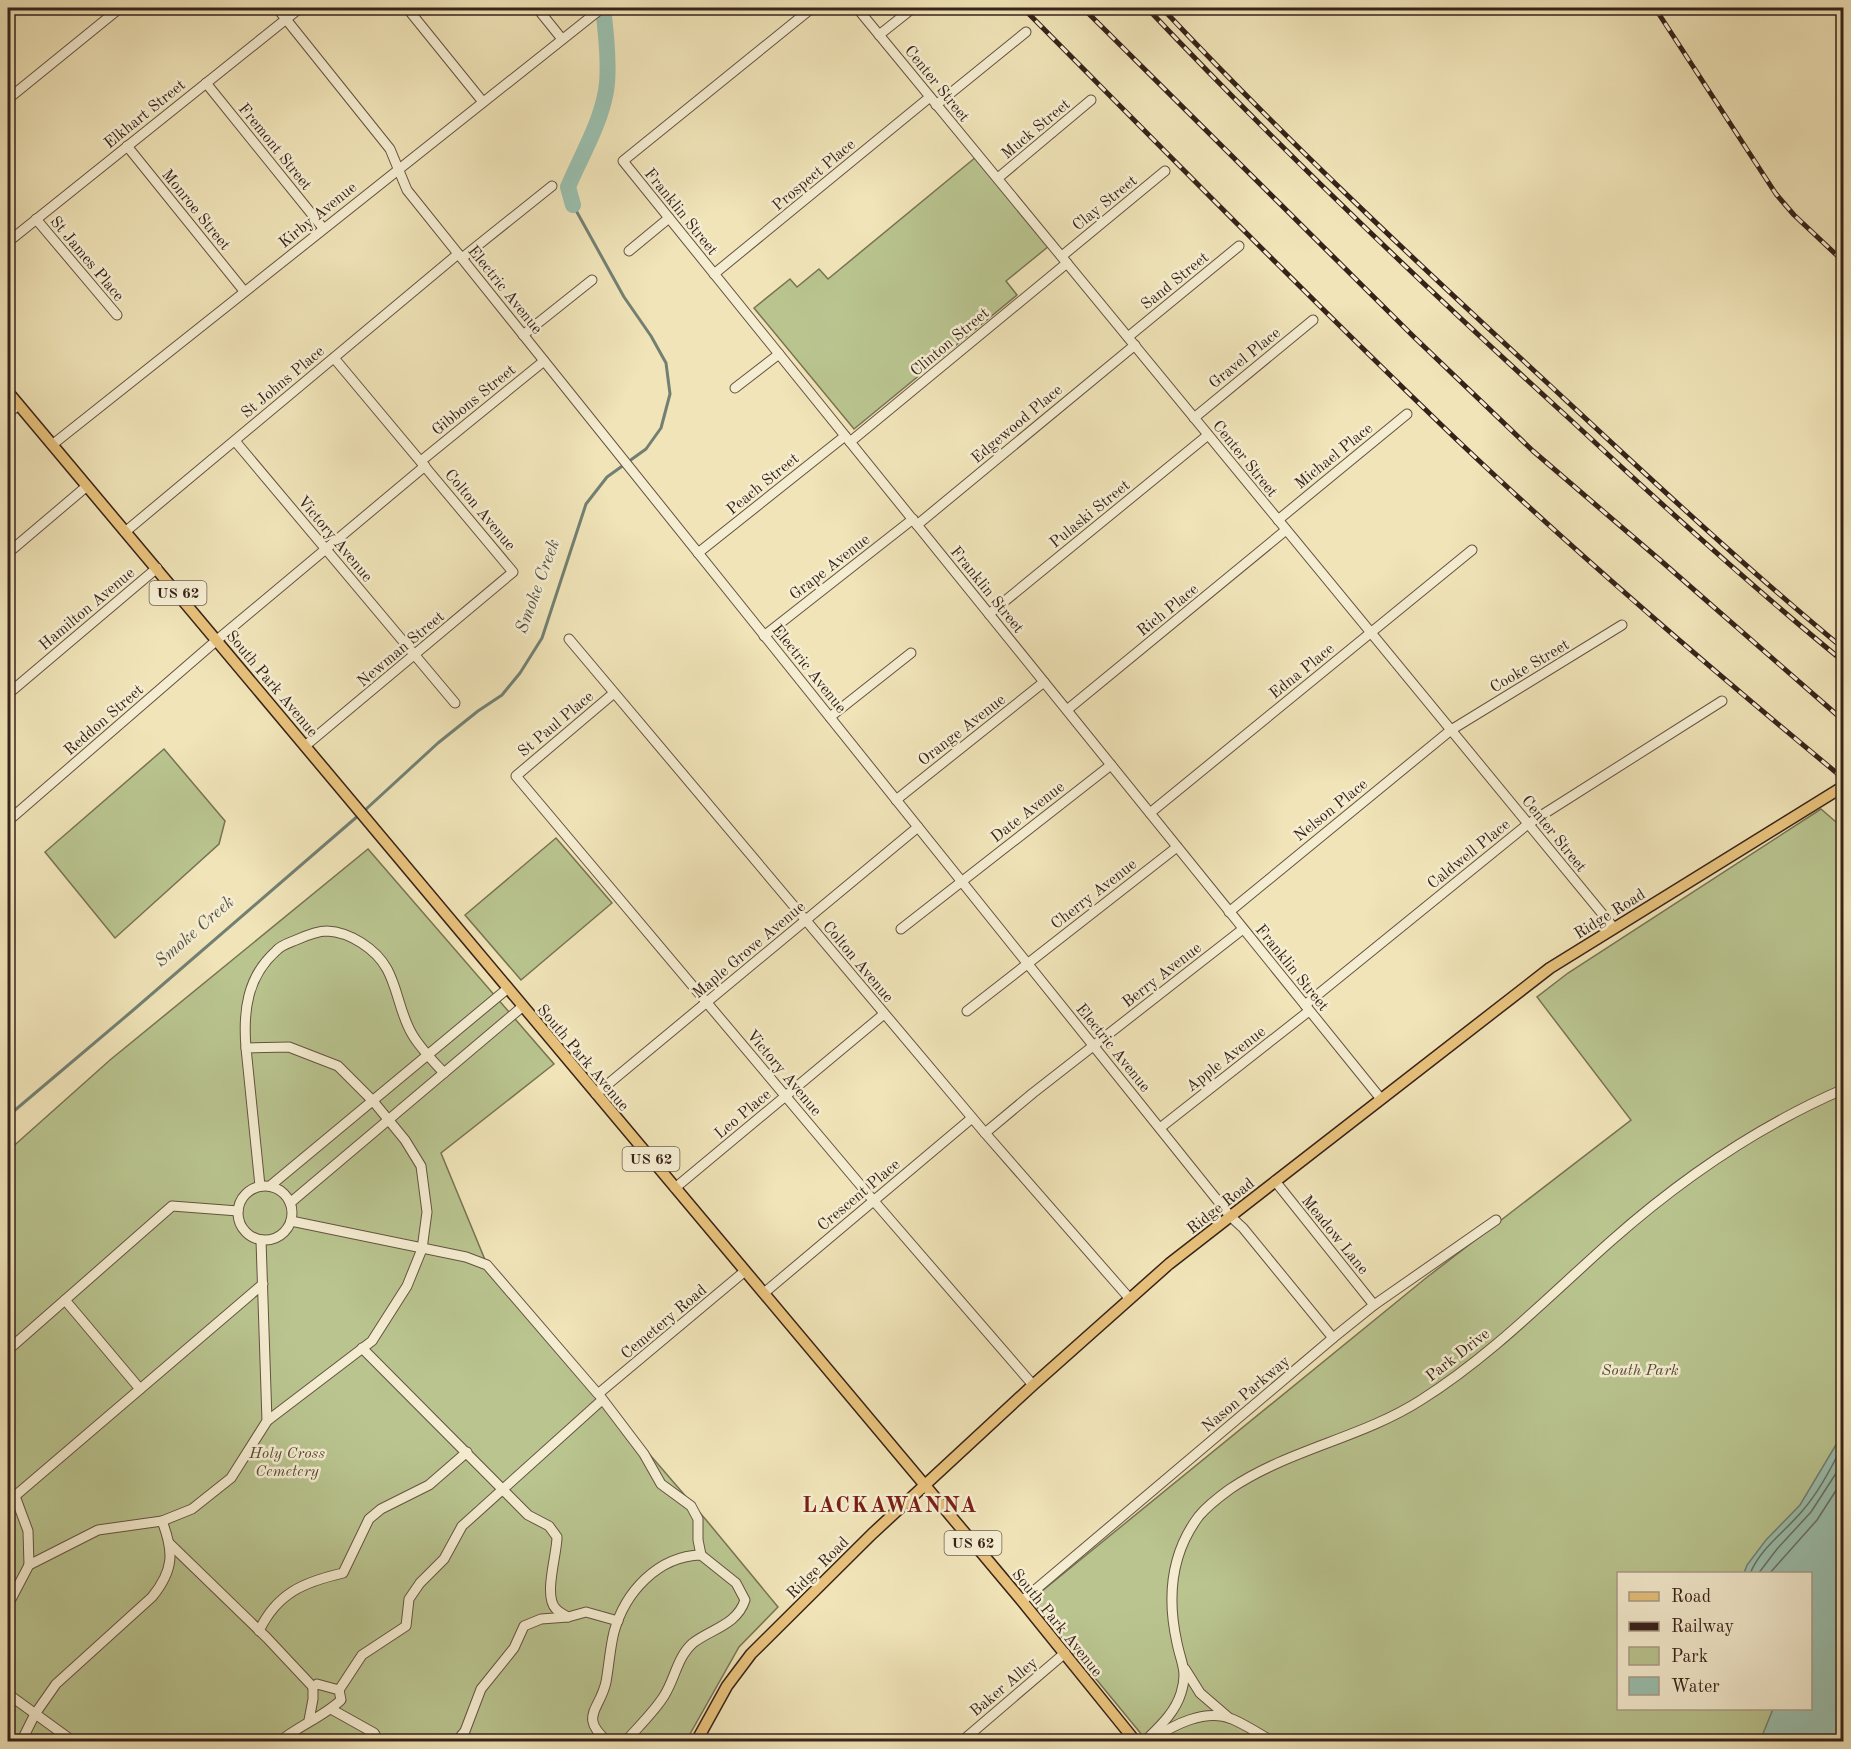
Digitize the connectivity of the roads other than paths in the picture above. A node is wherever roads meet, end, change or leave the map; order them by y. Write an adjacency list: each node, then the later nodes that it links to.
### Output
1 (120, 8): 16 (street)
2 (278, 8): 10 (street, Electric Avenue)
3 (300, 8): 10 (street, Elkhart Street)
4 (407, 8): 18 (street)
5 (537, 8): 13 (street)
6 (602, 8): 13 (street, Kirby Avenue)
7 (812, 8): 25 (street, Franklin Street)
8 (857, 8): 12 (street, Center Street)
9 (913, 8): 12 (street)
10 (286, 19): 14 (street, Elkhart Street); 21 (street, Electric Avenue)
11 (1026, 32): 19 (street)
12 (879, 35): 15 (street, Center Street)
13 (562, 39): 18 (street, Kirby Avenue)
14 (206, 83): 20 (street, Elkhart Street); 27 (street, Fremont Street)
15 (930, 97): 19 (street, Center Street); 33 (street, Prospect Place)
16 (8, 99)
17 (1091, 100): 23 (street, Muck Street)
18 (483, 102): 21 (street, Kirby Avenue)
19 (936, 105): 23 (street, Center Street)
20 (127, 146): 26 (street, Elkhart Street); 35 (street, Monroe Street)
21 (398, 168): 27 (street, Kirby Avenue); 31 (street, Electric Avenue)
22 (1165, 171): 32 (street, Clay Street)
23 (998, 178): 32 (street, Center Street)
24 (552, 186): 31 (street, St Johns Place)
25 (669, 218): 30 (street); 33 (street, Franklin Street)
26 (36, 219): 28 (street, Elkhart Street); 36 (street, St James Place)
27 (323, 228): 35 (street, Kirby Avenue)
28 (8, 242)
29 (1239, 246): 39 (street, Sand Street)
30 (628, 251)
31 (460, 256): 38 (street, Electric Avenue); 42 (street, St Johns Place)
32 (1064, 259): 39 (street, Center Street); 51 (street, Clinton Street)
33 (714, 274): 41 (street, Franklin Street)
34 (592, 280): 38 (street)
35 (244, 291): 53 (street, Kirby Avenue)
36 (117, 315)
37 (1313, 320): 49 (street, Gravel Place)
38 (524, 335): 43 (street, Electric Avenue)
39 (1128, 337): 40 (street, Center Street)
40 (1135, 345): 49 (street, Center Street); 57 (street, Edgewood Place)
41 (778, 354): 44 (street); 51 (street, Franklin Street)
42 (334, 358): 52 (street, St Johns Place); 54 (street, Colton Avenue)
43 (544, 361): 54 (street, Gibbons Street); 62 (street, Electric Avenue)
44 (735, 388)
45 (8, 392): 46 (main road, South Park Avenue / US 62)
46 (18, 405): 47 (street); 53 (main road, South Park Avenue / US 62)
47 (8, 414)
48 (1407, 414): 56 (street, Michael Place)
49 (1194, 418): 50 (street, Center Street)
50 (1208, 435): 56 (street, Center Street); 66 (street, Pulaski Street)
51 (848, 439): 57 (street, Franklin Street); 62 (street, Peach Street)
52 (235, 441): 59 (street, St Johns Place); 60 (street, Victory Avenue)
53 (52, 445): 55 (main road, South Park Avenue / US 62)
54 (423, 463): 60 (street, Gibbons Street); 65 (street, Colton Avenue)
55 (87, 486): 59 (main road, South Park Avenue / US 62); 63 (street)
56 (1278, 520): 58 (street, Center Street)
57 (915, 522): 66 (street, Franklin Street); 69 (street, Grape Avenue)
58 (1286, 530): 68 (street, Center Street); 79 (street, Rich Place)
59 (125, 532): 64 (main road, South Park Avenue / US 62)
60 (326, 549): 71 (street, Gibbons Street); 73 (street, Victory Avenue)
61 (1472, 550): 68 (street, Edna Place)
62 (698, 553): 69 (street, Electric Avenue)
63 (8, 554)
64 (157, 568): 71 (main road, South Park Avenue / US 62); 76 (street, Hamilton Avenue)
65 (513, 572): 73 (street, Newman Street)
66 (989, 614): 74 (street, Franklin Street)
67 (1622, 625): 81 (street, Cooke Street)
68 (1371, 633): 81 (street, Center Street); 87 (street, Edna Place)
69 (764, 636): 80 (street, Electric Avenue)
70 (569, 639): 75 (street, Colton Avenue)
71 (218, 640): 82 (main road, South Park Avenue / US 62); 88 (street, Reddon Street)
72 (911, 653): 80 (street)
73 (415, 655): 78 (street, Victory Avenue); 82 (street, Newman Street)
74 (1044, 682): 79 (street, Franklin Street); 86 (street, Orange Avenue)
75 (614, 693): 84 (street, St Paul Place); 94 (street, Colton Avenue)
76 (8, 694)
77 (1722, 701): 89 (street, Caldwell Place)
78 (455, 703)
79 (1066, 710): 83 (street, Franklin Street)
80 (830, 717): 86 (street, Electric Avenue)
81 (1451, 730): 89 (street, Center Street); 93 (street, Nelson Place)
82 (305, 746): 99 (main road, South Park Avenue / US 62)
83 (1111, 765): 87 (street, Franklin Street); 92 (street, Date Avenue)
84 (516, 776): 100 (street, Victory Avenue)
85 (1844, 786): 95 (main road, Ridge Road)
86 (896, 800): 90 (street, Electric Avenue)
87 (1150, 813): 91 (street, Franklin Street)
88 (8, 821)
89 (1528, 824): 95 (street, Center Street); 102 (street, Caldwell Place)
90 (918, 827): 92 (street, Electric Avenue); 94 (street, Maple Grove Avenue)
91 (1177, 847): 93 (street, Franklin Street); 98 (street, Cherry Avenue)
92 (962, 881): 96 (street, Date Avenue); 98 (street, Electric Avenue)
93 (1229, 912): 97 (street, Franklin Street)
94 (806, 921): 100 (street, Maple Grove Avenue); 104 (street, Colton Avenue)
95 (1614, 928): 112 (main road, Ridge Road)
96 (901, 929)
97 (1244, 929): 102 (street, Franklin Street); 105 (street, Berry Avenue)
98 (1027, 963): 103 (street, Cherry Avenue); 105 (street, Electric Avenue)
99 (507, 989): 101 (main road, South Park Avenue / US 62); 107 (street)
100 (707, 1003): 110 (street, Maple Grove Avenue); 111 (street, Victory Avenue)
101 (522, 1007): 108 (street); 110 (main road, South Park Avenue / US 62)
102 (1307, 1008): 112 (street, Franklin Street); 116 (street, Apple Avenue)
103 (968, 1011)
104 (884, 1014): 111 (street, Leo Place); 114 (street, Colton Avenue)
105 (1094, 1046): 116 (street, Electric Avenue); 117 (street, Berry Avenue)
106 (246, 1048): 107 (street); 113 (street); 119 (street)
107 (428, 1055): 108 (street); 113 (street)
108 (444, 1073): 115 (street)
109 (1844, 1089): 156 (street, Park Drive)
110 (596, 1094): 120 (main road, South Park Avenue / US 62)
111 (785, 1096): 120 (street, Leo Place); 121 (street, Victory Avenue)
112 (1381, 1099): 118 (main road, Ridge Road)
113 (373, 1101): 115 (street); 119 (street)
114 (972, 1118): 117 (street, Colton Avenue); 121 (street, Crescent Place)
115 (389, 1119): 122 (street); 128 (street)
116 (1160, 1128): 124 (street, Electric Avenue)
117 (985, 1133): 132 (street, Colton Avenue)
118 (1275, 1181): 124 (main road, Ridge Road); 134 (street, Meadow Lane)
119 (265, 1186): 122 (street); 123 (street)
120 (675, 1188): 129 (main road, South Park Avenue / US 62)
121 (873, 1200): 131 (street, Crescent Place); 138 (street, Victory Avenue)
122 (290, 1203): 126 (street)
123 (238, 1211): 127 (street); 133 (street)
124 (1230, 1216): 132 (main road, Ridge Road); 135 (street, Electric Avenue)
125 (1496, 1220): 134 (street, Nason Parkway)
126 (291, 1221): 127 (street); 128 (street)
127 (261, 1240): 130 (street)
128 (422, 1249): 136 (street); 140 (street)
129 (745, 1271): 131 (main road, South Park Avenue / US 62); 140 (street, Cemetery Road)
130 (263, 1284): 139 (street); 141 (street)
131 (764, 1293): 143 (main road, South Park Avenue / US 62)
132 (1130, 1299): 138 (main road, Ridge Road)
133 (65, 1300): 137 (street); 139 (street)
134 (1374, 1305): 135 (street, Nason Parkway)
135 (1333, 1338): 150 (street, Nason Parkway)
136 (362, 1348): 141 (street); 142 (street)
137 (8, 1350)
138 (1033, 1385): 143 (main road, Ridge Road)
139 (140, 1389): 145 (street)
140 (600, 1396): 144 (street, Cemetery Road); 148 (street)
141 (267, 1421): 146 (street)
142 (467, 1452): 144 (street); 154 (street)
143 (924, 1486): 150 (main road, South Park Avenue / US 62); 172 (main road, Ridge Road)
144 (504, 1489): 152 (street); 159 (street, Cemetery Road)
145 (11, 1493): 149 (street)
146 (162, 1521): 147 (street); 149 (street)
147 (169, 1544): 154 (street); 161 (street)
148 (701, 1555): 153 (street); 171 (street)
149 (29, 1565): 151 (street)
150 (1022, 1601): 155 (main road, South Park Avenue / US 62)
151 (8, 1605)
152 (568, 1617): 153 (street); 169 (street)
153 (618, 1621): 170 (street)
154 (259, 1631): 157 (street)
155 (1065, 1653): 173 (street, Baker Alley); 174 (main road, South Park Avenue / US 62)
156 (1185, 1669): 163 (street, Park Drive); 175 (street, Park Drive)
157 (313, 1687): 159 (street); 164 (street)
158 (8, 1695): 161 (street)
159 (340, 1695): 160 (street, Cemetery Road); 162 (street)
160 (331, 1709): 162 (street); 164 (street, Cemetery Road)
161 (35, 1714): 165 (street); 166 (street)
162 (347, 1716): 168 (street)
163 (1229, 1718): 175 (street, Park Drive); 176 (street, Park Drive)
164 (309, 1720): 167 (street, Cemetery Road)
165 (21, 1742)
166 (74, 1742)
167 (279, 1742)
168 (379, 1742)
169 (456, 1742)
170 (609, 1742)
171 (626, 1742)
172 (696, 1742)
173 (961, 1742)
174 (1136, 1742)
175 (1146, 1742)
176 (1273, 1742)

